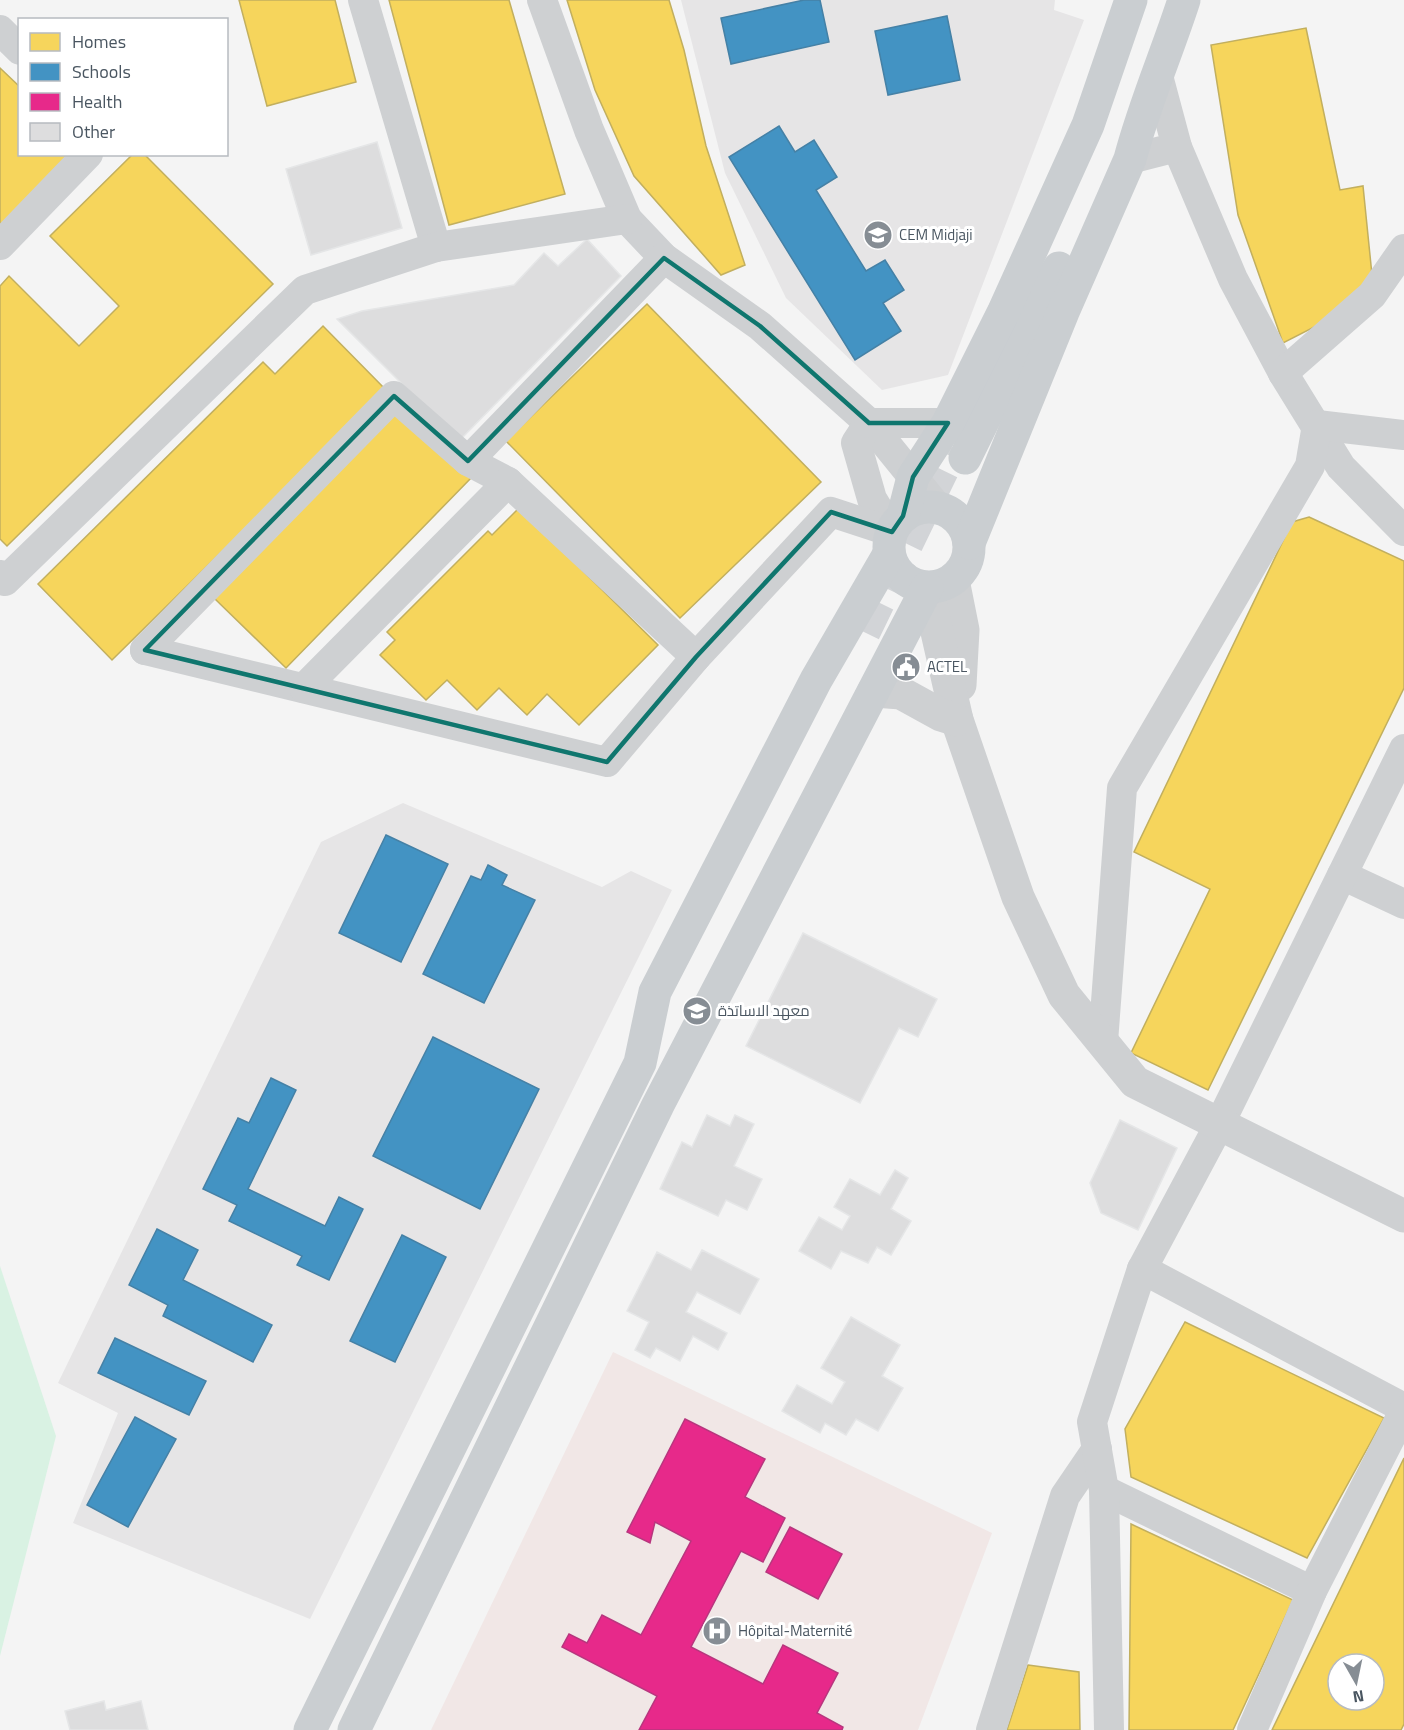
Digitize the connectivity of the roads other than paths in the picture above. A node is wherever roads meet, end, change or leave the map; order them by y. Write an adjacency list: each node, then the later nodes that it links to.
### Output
1 (363, 0): 13 (street)
2 (542, 0): 11 (street)
3 (1131, 0): 20 (main road)
4 (1184, 0): 7 (main road)
5 (0, 30): 6 (street)
6 (18, 48)
7 (1158, 76): 8 (main road); 9 (street)
8 (1134, 145): 9 (street); 20 (main road); 27 (main road)
9 (1177, 147): 16 (street)
10 (86, 156): 12 (street)
11 (627, 219): 13 (street); 15 (street)
12 (0, 245)
13 (436, 247): 28 (street)
14 (1404, 249): 16 (street)
15 (664, 258): 17 (street); 21 (street)
16 (1283, 373): 18 (street)
17 (869, 423): 20 (street); 22 (street); 26 (street)
18 (1317, 425): 19 (street); 25 (street); 37 (street)
19 (1404, 435)
20 (956, 443): 22 (main road)
21 (468, 461): 23 (street); 31 (street)
22 (913, 477): 24 (street); 26 (main road)
23 (508, 483): 30 (street); 31 (street)
24 (939, 508): 26 (main road); 27 (main road)
25 (1404, 531)
26 (895, 534): 29 (main road); 30 (street); 38 (main road)
27 (969, 543): 29 (main road)
28 (0, 575)
29 (940, 584): 32 (main road); 33 (street)
30 (696, 657): 31 (street)
31 (304, 688)
32 (874, 692): 33 (street); 39 (main road)
33 (957, 720): 37 (street)
34 (1404, 749): 35 (street)
35 (1342, 875): 36 (street); 40 (street)
36 (1404, 904)
37 (1103, 1042): 40 (street)
38 (640, 1063): 39 (main road); 47 (main road)
39 (658, 1105): 48 (main road)
40 (1219, 1125): 41 (street); 42 (street)
41 (1404, 1216)
42 (1142, 1269): 43 (street); 44 (street)
43 (1404, 1410): 46 (street)
44 (1097, 1449): 45 (street); 49 (street)
45 (1104, 1490): 46 (street); 50 (street)
46 (1312, 1591): 51 (street)
47 (310, 1730)
48 (354, 1730)
49 (990, 1730)
50 (1109, 1730)
51 (1251, 1730)

